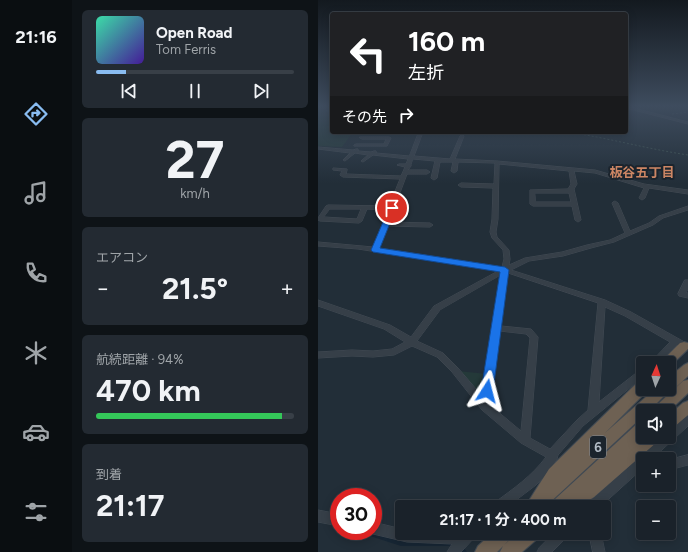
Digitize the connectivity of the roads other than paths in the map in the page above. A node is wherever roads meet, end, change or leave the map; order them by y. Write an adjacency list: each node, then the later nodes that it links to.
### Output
1 (365, 134): 4 (street)
2 (420, 134): 8 (street)
3 (462, 136): 11 (street)
4 (362, 138): 6 (street); 6 (street)
5 (319, 148): 6 (street)
6 (356, 149): 7 (street); 9 (street)
7 (374, 152): 8 (street); 12 (street)
8 (412, 156): 10 (street); 15 (street)
9 (345, 160)
10 (438, 160): 11 (street); 21 (street)
11 (454, 160): 13 (street); 17 (street)
12 (364, 161)
13 (497, 162): 18 (street); 23 (street)
14 (399, 165): 15 (street)
15 (409, 166): 20 (street)
16 (335, 169): 20 (street)
17 (454, 171)
18 (571, 171): 24 (street); 25 (street)
19 (427, 172): 20 (street)
20 (405, 175): 31 (street)
21 (434, 178)
22 (461, 185): 23 (street)
23 (496, 186): 39 (street)
24 (647, 186): 26 (street); 27 (street)
25 (571, 191): 29 (street); 29 (street)
26 (688, 192)
27 (642, 198)
28 (616, 203): 36 (street)
29 (574, 204): 33 (street)
30 (365, 207): 30 (street); 31 (street)
31 (392, 208): 34 (street)
32 (688, 208): 36 (street)
33 (578, 220)
34 (386, 224): 35 (street); 38 (street)
35 (430, 225)
36 (628, 234): 39 (street)
37 (318, 244): 38 (street)
38 (376, 250): 39 (street)
39 (505, 270): 42 (street); 44 (street); 45 (street)
40 (688, 282): 41 (street)
41 (688, 296)
42 (602, 302): 46 (street); 59 (street)
43 (318, 303): 45 (street)
44 (496, 328): 57 (street); 63 (street)
45 (412, 342): 47 (street); 57 (street)
46 (684, 345): 48 (street); 49 (highway)
47 (318, 355)
48 (666, 356)
49 (673, 356)
50 (688, 368): 52 (highway)
51 (636, 377): 59 (street)
52 (676, 379)
53 (688, 385): 56 (highway)
54 (636, 393): 71 (highway)
55 (656, 396): 72 (highway, 6)
56 (668, 404)
57 (485, 407): 63 (street)
58 (688, 407): 60 (highway)
59 (593, 413): 66 (street)
60 (676, 417)
61 (688, 420): 65 (street)
62 (636, 434): 73 (highway, 6)
63 (525, 440): 66 (street)
64 (644, 444): 74 (highway)
65 (653, 452)
66 (551, 455): 70 (street)
67 (688, 460): 68 (street)
68 (676, 463)
69 (636, 467): 75 (street)
70 (507, 500)
71 (537, 500)
72 (540, 500)
73 (566, 500)
74 (574, 500)
75 (600, 500)
76 (318, 516): 77 (street)
77 (330, 518)
78 (382, 530): 79 (street)
79 (395, 533)
80 (464, 540): 85 (street)
81 (497, 540): 86 (highway)
82 (523, 540): 87 (highway)
83 (556, 540): 88 (street)
84 (596, 540): 89 (street)
85 (453, 552)
86 (484, 552)
87 (509, 552)
88 (543, 552)
89 (598, 552)

